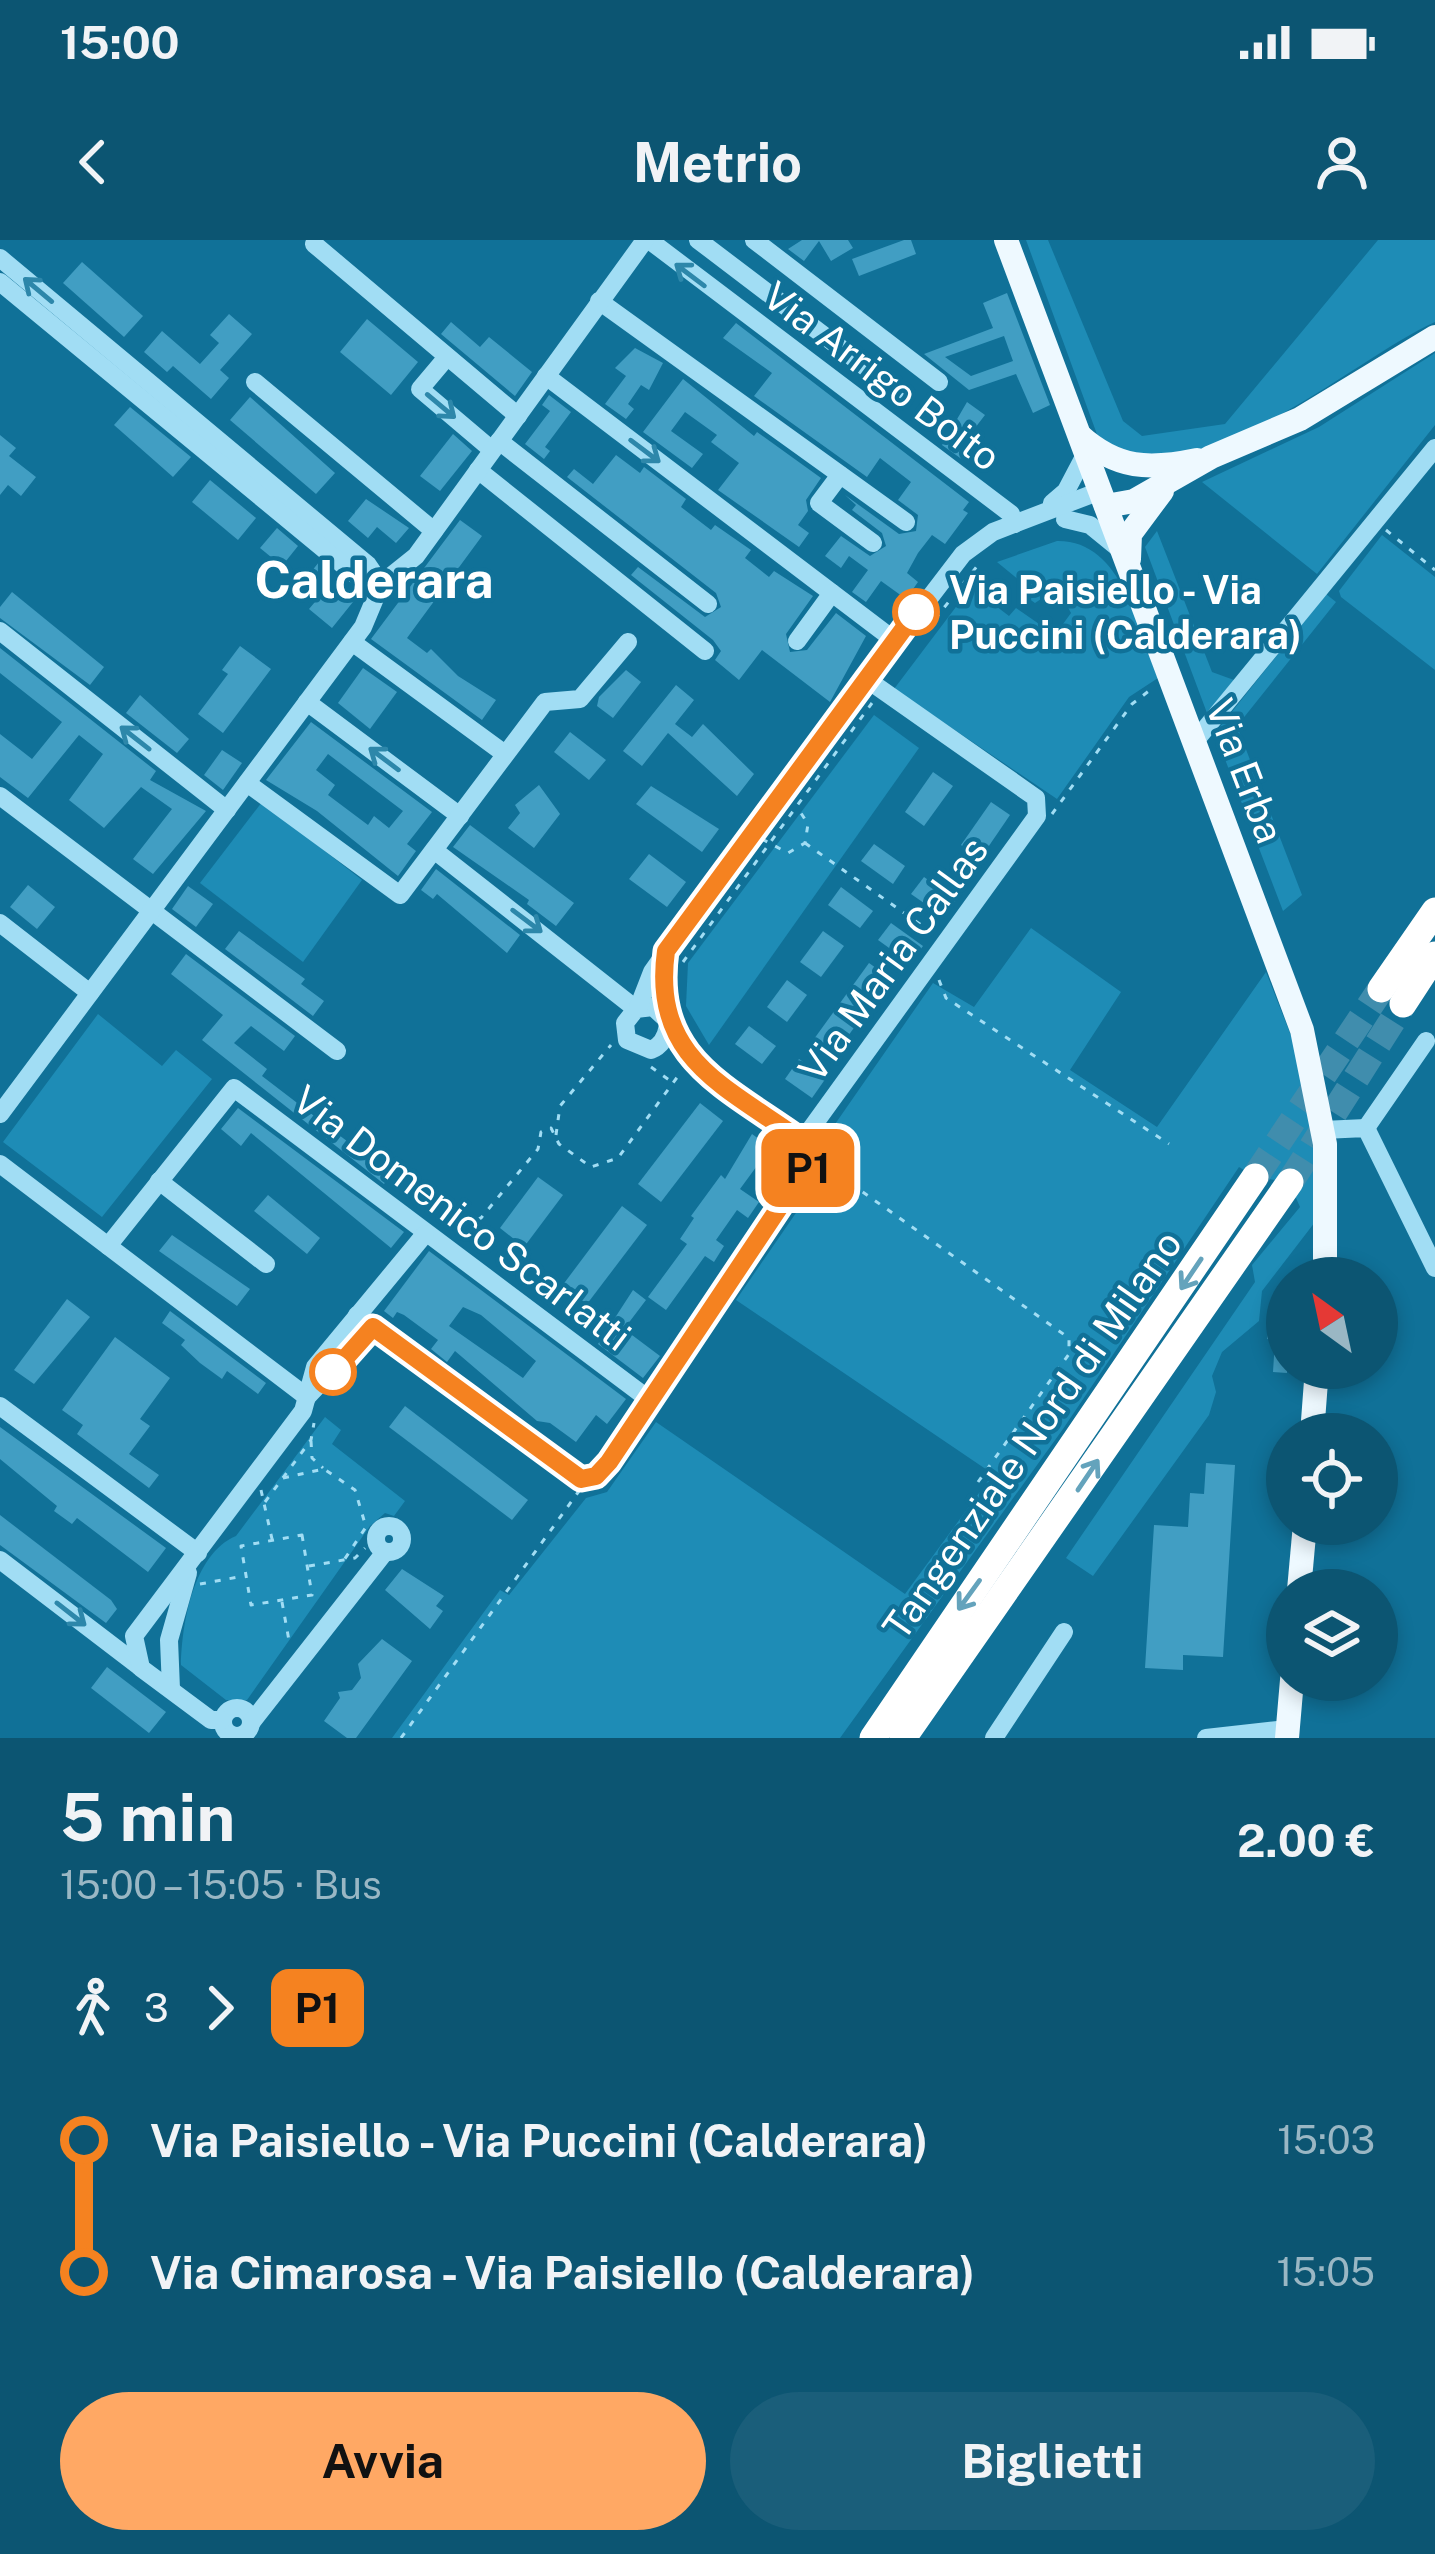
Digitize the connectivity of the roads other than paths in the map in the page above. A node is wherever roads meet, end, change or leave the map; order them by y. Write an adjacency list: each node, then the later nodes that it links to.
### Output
1 (698, 240): 14 (street)
2 (754, 240): 13 (street)
3 (1006, 240): 16 (main road, Via Erba)
4 (648, 241): 8 (street); 23 (street, Via Arrigo Boito, one-way to 4)
5 (314, 244): 10 (street)
6 (0, 258): 29 (street, one-way to 6)
7 (0, 282): 29 (street)
8 (599, 301): 11 (street); 21 (street)
9 (1435, 337): 20 (main road)
10 (447, 357): 15 (street); 17 (street, one-way to 17)
11 (549, 378): 15 (street); 30 (street, one-way to 30)
12 (255, 382): 26 (street)
13 (939, 382)
14 (897, 391)
15 (518, 416): 17 (street)
16 (1083, 444): 20 (main road); 22 (main road, Via Erba); 23 (street)
17 (496, 445): 19 (street); 31 (street)
18 (1435, 448): 40 (street)
19 (478, 470): 26 (street); 37 (street)
20 (1172, 474): 22 (main road); 28 (main road)
21 (840, 475): 25 (street); 27 (street)
22 (1103, 499): 23 (street); 24 (street); 28 (main road, Via Erba)
23 (1030, 517): 24 (street); 33 (street)
24 (1065, 519): 28 (street)
25 (906, 522)
26 (434, 530): 29 (street)
27 (873, 543)
28 (1129, 566): 40 (main road, Via Erba)
29 (381, 584): 35 (street)
30 (832, 593): 33 (street); 34 (street)
31 (708, 604)
32 (0, 631): 44 (street, one-way to 32)
33 (894, 640): 38 (street)
34 (797, 641)
35 (352, 642): 39 (street); 41 (street)
36 (628, 642): 41 (street)
37 (705, 651)
38 (865, 678): 51 (street); 66 (street, Via Maria Callas)
39 (307, 702): 42 (street); 45 (street, one-way to 39)
40 (1196, 740): 65 (main road, Via Erba)
41 (505, 754): 45 (street)
42 (247, 783): 44 (street); 46 (street)
43 (0, 796): 49 (street)
44 (227, 810): 49 (street)
45 (460, 816): 46 (street)
46 (434, 850): 57 (street, one-way to 57)
47 (1435, 897): 53 (highway)
48 (1435, 911): 53 (highway)
49 (151, 913): 55 (street); 60 (street)
50 (0, 923): 55 (street)
51 (666, 951): 57 (street); 58 (street)
52 (1435, 955): 56 (highway)
53 (1400, 961): 56 (highway)
54 (1435, 973): 56 (highway)
55 (90, 993): 63 (street)
56 (1397, 1000)
57 (637, 1009): 58 (street); 61 (street)
58 (668, 1024): 61 (street); 62 (street)
59 (1426, 1041): 64 (street)
60 (337, 1051)
61 (651, 1051): 62 (street)
62 (689, 1060): 66 (street)
63 (0, 1114)
64 (1366, 1127): 65 (street); 75 (street)
65 (1323, 1130): 73 (main road, Via Erba)
66 (807, 1149): 77 (street, Via Maria Callas)
67 (0, 1164): 72 (street)
68 (1256, 1177): 84 (highway, Tangenziale Nord di Milano, one-way to 84)
69 (159, 1181): 71 (street, Via Domenico Scarlatti); 72 (street); 74 (street)
70 (1290, 1182): 91 (highway, Tangenziale Nord di Milano, one-way to 70)
71 (424, 1234): 76 (street); 77 (street, Via Domenico Scarlatti)
72 (108, 1246): 78 (street)
73 (1324, 1257)
74 (266, 1264)
75 (1435, 1268)
76 (365, 1321): 77 (street, Via Maria Callas); 78 (street)
77 (651, 1401)
78 (305, 1404): 80 (street)
79 (0, 1406): 80 (street)
80 (198, 1553): 85 (street); 86 (street)
81 (381, 1554): 86 (street)
82 (0, 1560): 85 (street, one-way to 85)
83 (1064, 1632): 92 (street)
84 (930, 1650): 89 (highway); 90 (highway, Tangenziale Nord di Milano)
85 (141, 1668): 86 (street)
86 (171, 1689)
87 (1290, 1701): 88 (main road)
88 (1287, 1733): 93 (street)
89 (859, 1738)
90 (873, 1738)
91 (903, 1738)
92 (994, 1738)
93 (1206, 1738)

